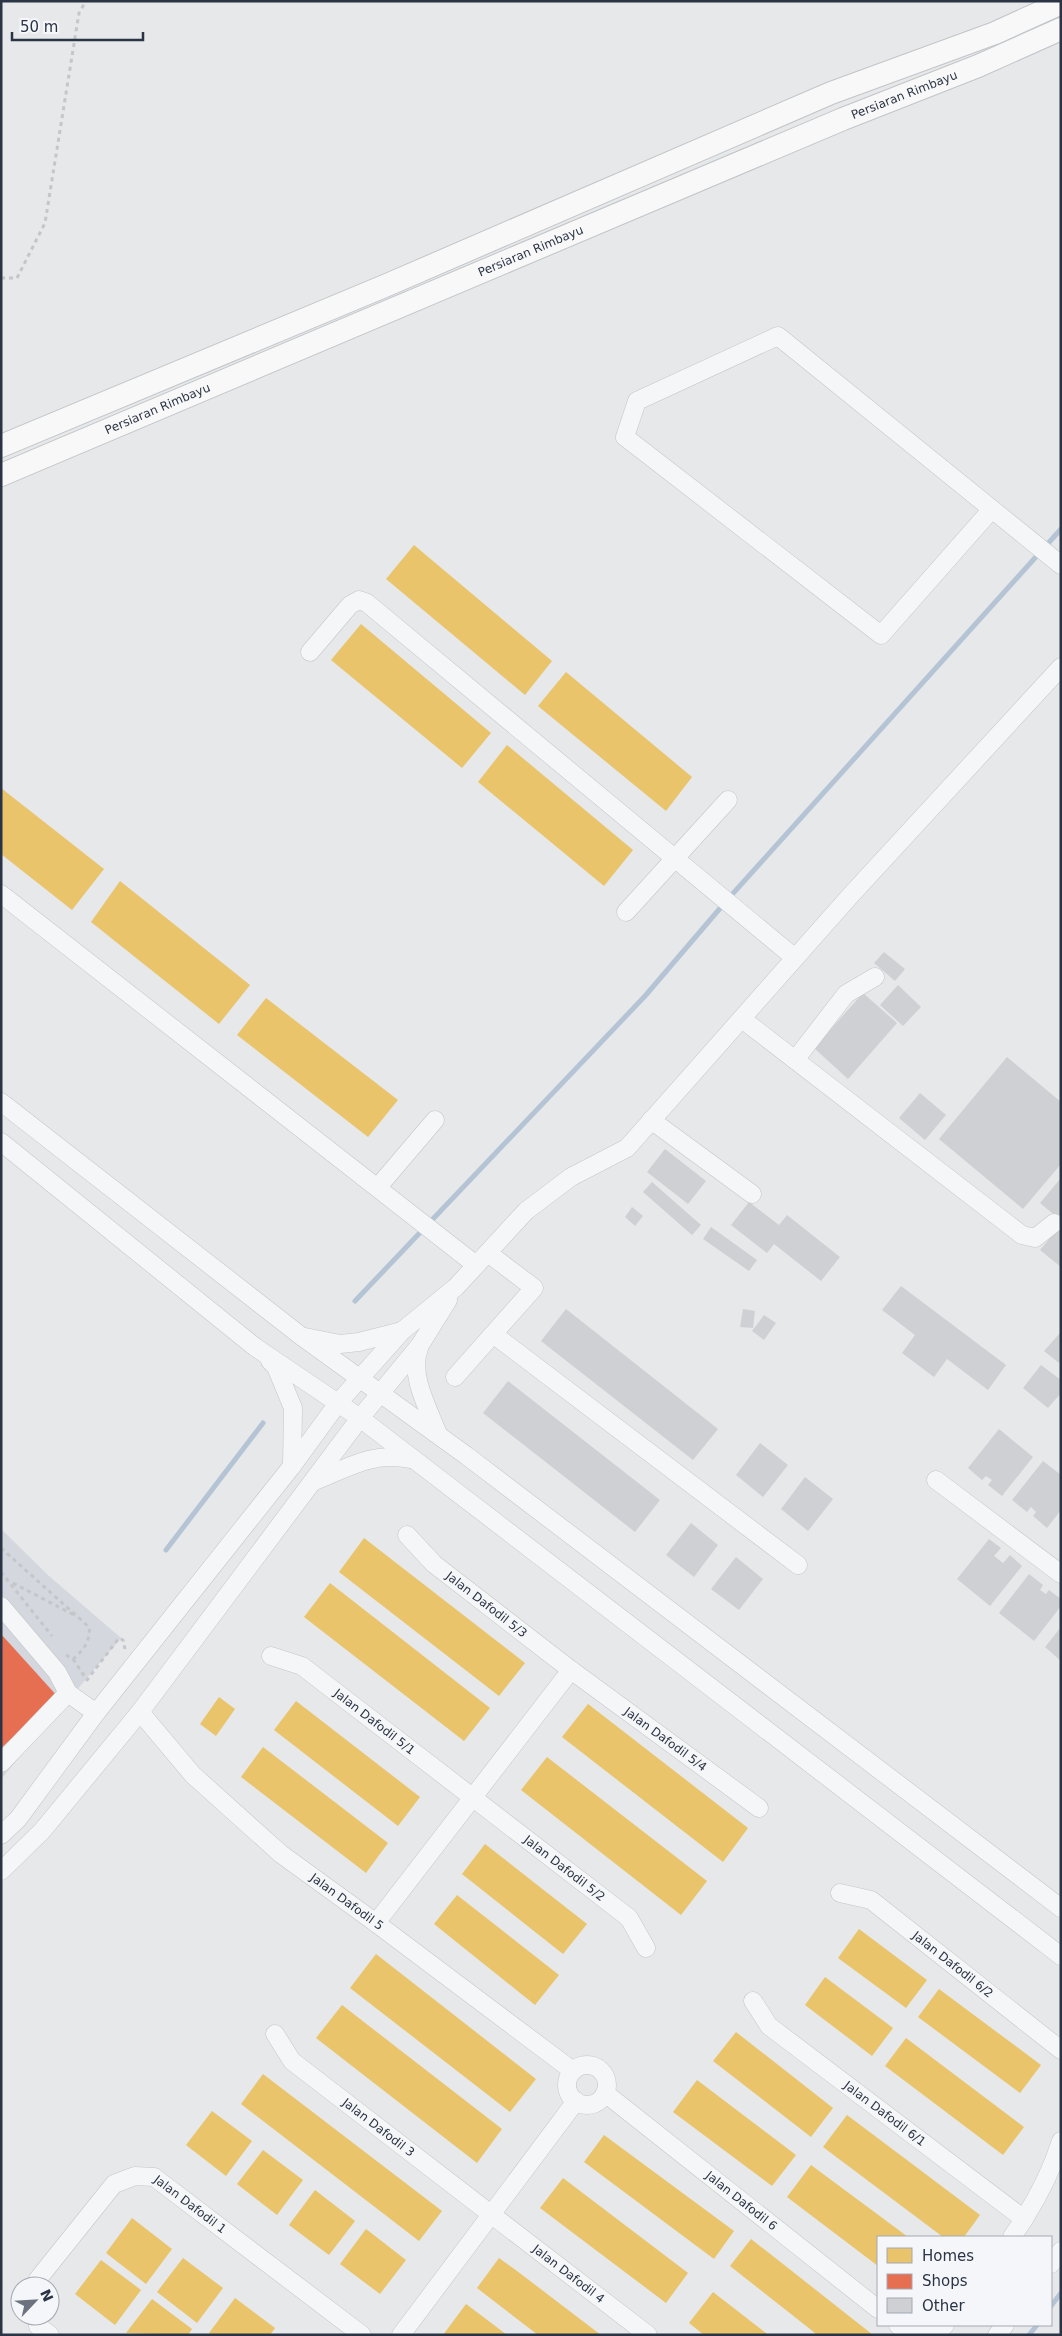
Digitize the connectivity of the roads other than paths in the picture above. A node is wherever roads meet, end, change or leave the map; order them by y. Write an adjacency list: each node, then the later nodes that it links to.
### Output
1 (1061, 3): 3 (main road, Persiaran Rimbayu)
2 (1061, 29): 4 (main road, Persiaran Rimbayu)
3 (1, 446)
4 (1, 475)
5 (992, 509): 5 (street); 6 (street)
6 (1061, 564)
7 (310, 652): 10 (street)
8 (1061, 667): 13 (street)
9 (728, 800): 10 (street)
10 (675, 859): 12 (street); 13 (street)
11 (1, 894): 21 (street)
12 (626, 912)
13 (796, 958): 15 (street)
14 (875, 977): 16 (street)
15 (742, 1019): 16 (street); 19 (street)
16 (795, 1060): 23 (street)
17 (1, 1102): 28 (street)
18 (435, 1120): 21 (street)
19 (651, 1120): 22 (street); 24 (street)
20 (1, 1142): 30 (street)
21 (378, 1187): 24 (street)
22 (752, 1194)
23 (1054, 1223)
24 (482, 1259): 25 (street); 27 (street)
25 (456, 1287): 26 (street); 29 (street)
26 (402, 1331): 28 (street); 32 (street)
27 (493, 1334): 31 (street); 42 (street)
28 (301, 1336): 32 (street)
29 (420, 1345): 33 (street); 36 (street)
30 (255, 1347): 34 (street); 38 (street)
31 (455, 1377)
32 (359, 1379): 33 (street); 34 (street)
33 (380, 1393): 35 (street); 36 (street)
34 (338, 1403): 35 (street); 38 (street)
35 (360, 1418): 37 (street); 40 (street)
36 (438, 1434): 56 (street)
37 (411, 1460): 40 (street); 59 (street)
38 (292, 1466): 49 (street)
39 (936, 1480): 43 (street)
40 (313, 1481): 48 (street)
41 (407, 1535): 46 (street, Jalan Dafodil 5/3)
42 (798, 1565)
43 (1061, 1574)
44 (1, 1606): 47 (street)
45 (271, 1656): 51 (street, Jalan Dafodil 5/1)
46 (572, 1670): 51 (street); 52 (street, Jalan Dafodil 5/4)
47 (68, 1694): 49 (street); 50 (street)
48 (140, 1712): 54 (street); 57 (street, Jalan Dafodil 5)
49 (96, 1713): 53 (street)
50 (1, 1763)
51 (472, 1797): 57 (street); 58 (street, Jalan Dafodil 5/2)
52 (759, 1808)
53 (1, 1836)
54 (1, 1871)
55 (840, 1893): 62 (street, Jalan Dafodil 6/2)
56 (1061, 1908)
57 (376, 1922): 63 (street, Jalan Dafodil 5)
58 (646, 1948)
59 (1061, 1956)
60 (753, 2001): 68 (street, Jalan Dafodil 6/1)
61 (275, 2034): 67 (street, Jalan Dafodil 3)
62 (1061, 2050)
63 (573, 2071): 64 (street); 65 (street)
64 (605, 2093): 65 (street); 73 (street, Jalan Dafodil 6)
65 (576, 2101): 67 (street)
66 (1061, 2141): 68 (street)
67 (491, 2213): 77 (street); 78 (street, Jalan Dafodil 4)
68 (1024, 2219): 69 (street)
69 (1013, 2236)
70 (1061, 2251): 71 (street)
71 (1052, 2263)
72 (40, 2276): 76 (street, Jalan Dafodil 1)
73 (877, 2308)
74 (899, 2326): 75 (street)
75 (944, 2326)
76 (362, 2335)
77 (401, 2335)
78 (648, 2335)

